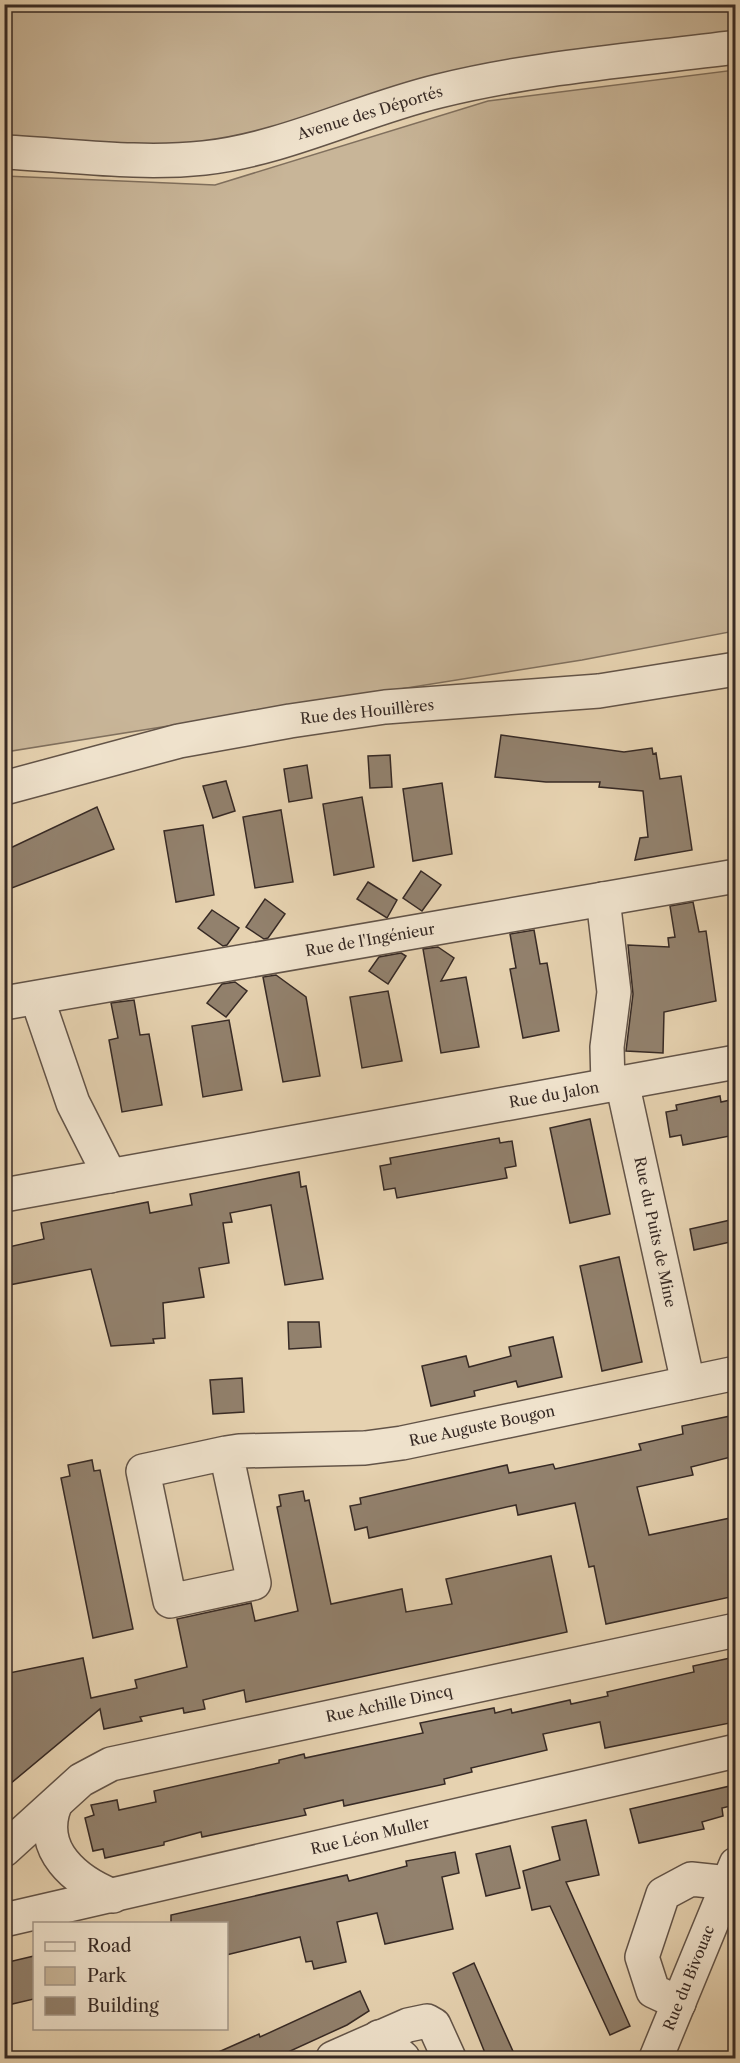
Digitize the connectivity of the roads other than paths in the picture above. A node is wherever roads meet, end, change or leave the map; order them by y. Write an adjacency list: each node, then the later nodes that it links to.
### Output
1 (735, 47): 2 (street, Avenue des Déportés)
2 (4, 152)
3 (735, 669): 4 (street, Rue des Houillères)
4 (4, 788)
5 (735, 876): 6 (street, Rue de l'Ingénieur)
6 (603, 899): 7 (street, Rue de l'Ingénieur); 10 (street, Rue du Puits de Mine)
7 (37, 998): 8 (street, Rue de l'Ingénieur); 11 (street)
8 (4, 1004)
9 (735, 1062): 10 (street, Rue du Jalon)
10 (615, 1084): 11 (street, Rue du Jalon); 14 (street, Rue du Puits de Mine)
11 (110, 1176): 12 (street, Rue du Jalon)
12 (4, 1195)
13 (735, 1373): 14 (street, Rue Auguste Bougon)
14 (688, 1383): 15 (street, Rue Auguste Bougon)
15 (226, 1453): 15 (street, Rue Auguste Bougon)
16 (735, 1630): 18 (street, Rue Achille Dincq)
17 (735, 1751): 21 (street, Rue Léon Muller)
18 (55, 1805): 19 (street, Rue Achille Dincq); 21 (street)
19 (4, 1850)
20 (732, 1873): 23 (street, Rue du Bivouac); 23 (street)
21 (113, 1896): 22 (street, Rue Léon Muller)
22 (4, 1920)
23 (666, 1997): 28 (street, Rue du Bivouac)
24 (379, 2037): 25 (street); 26 (street); 27 (street)
25 (333, 2058)
26 (403, 2058)
27 (449, 2058)
28 (656, 2058)

